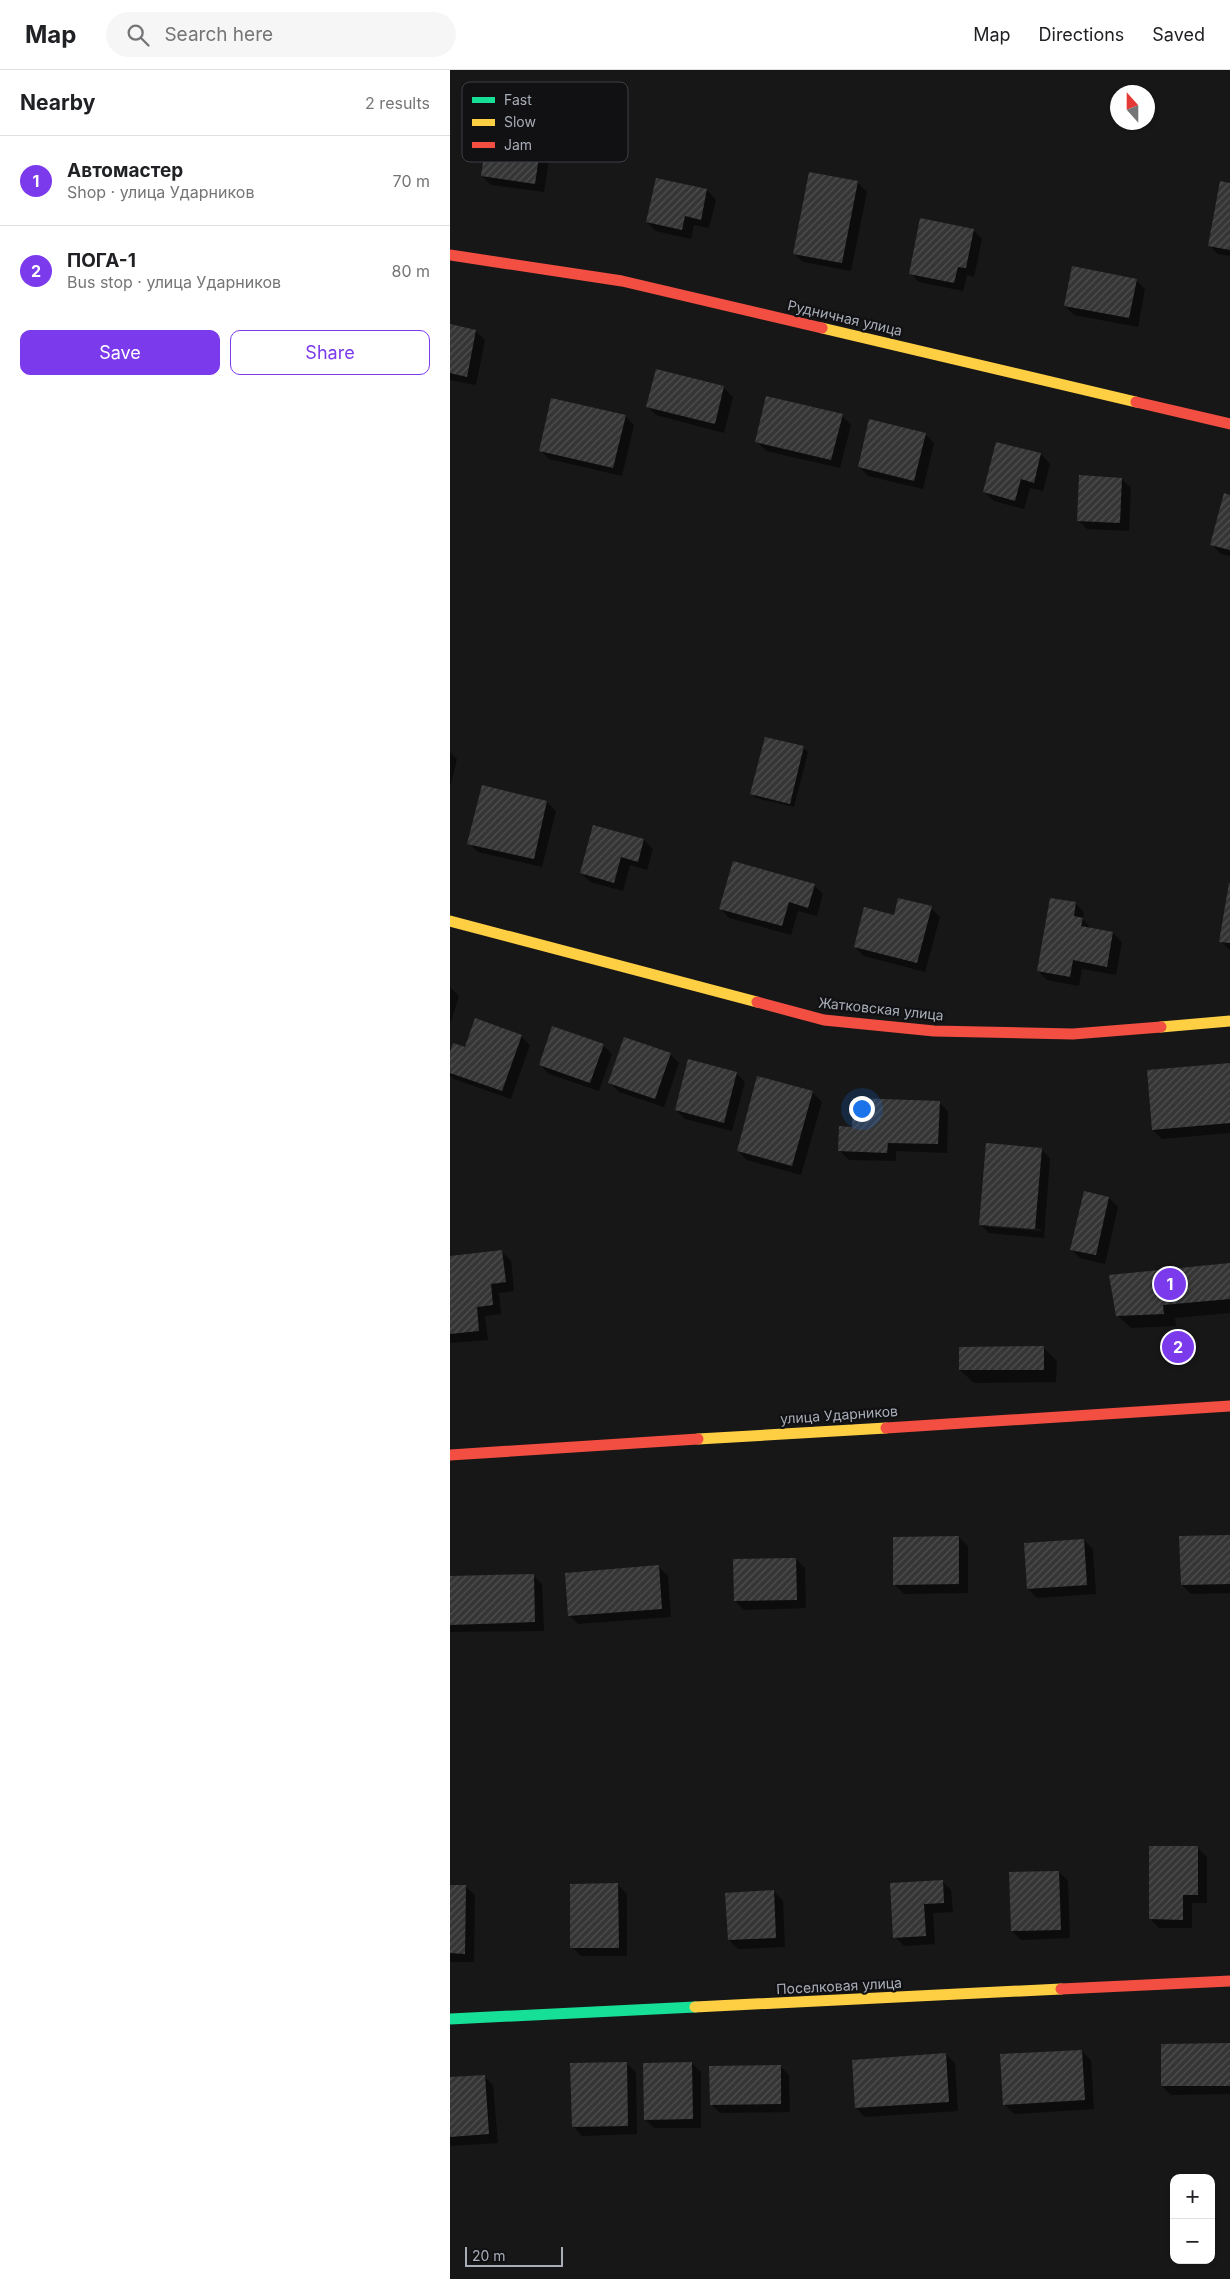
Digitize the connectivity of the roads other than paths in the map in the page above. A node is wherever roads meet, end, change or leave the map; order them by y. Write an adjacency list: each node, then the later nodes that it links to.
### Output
1 (450, 255): 2 (street, Рудничная улица)
2 (1230, 424)
3 (450, 921): 4 (street, Жатковская улица)
4 (1230, 1021)
5 (1230, 1406): 6 (street, улица Ударников)
6 (450, 1455)
7 (1230, 1981): 8 (street, Поселковая улица)
8 (450, 2020)

